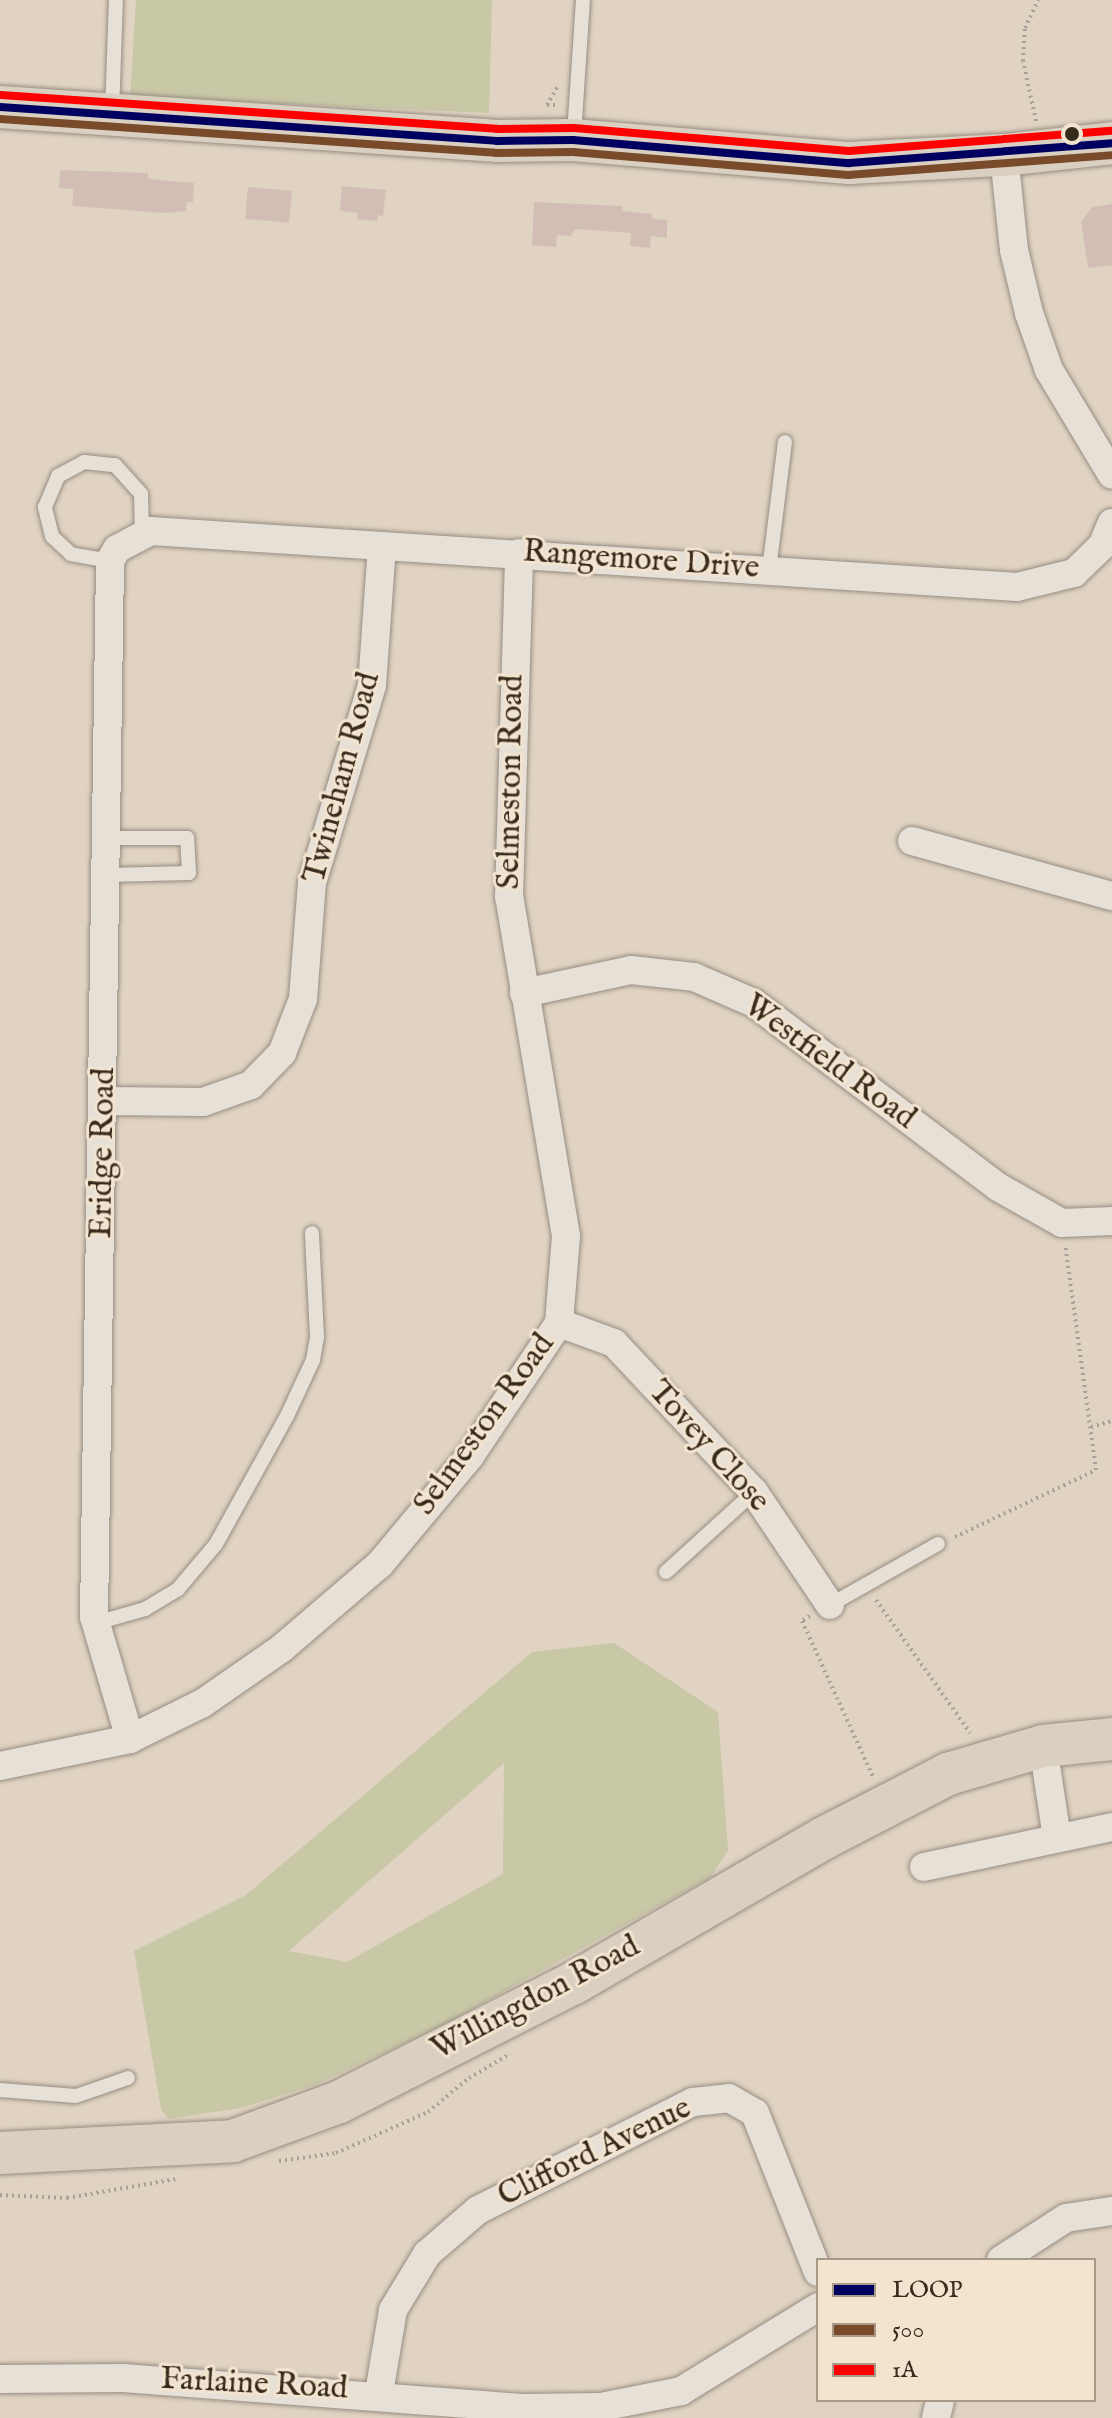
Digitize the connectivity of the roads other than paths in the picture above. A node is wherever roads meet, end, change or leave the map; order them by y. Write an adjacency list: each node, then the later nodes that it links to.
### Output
1 (116, 0): 4 (lane)
2 (583, 0): 5 (lane)
3 (0, 107): 4 (main road)
4 (112, 113): 5 (main road)
5 (573, 140): 7 (main road)
6 (1112, 143): 7 (main road)
7 (1023, 153): 9 (street)
8 (785, 442): 15 (lane)
9 (1112, 475)
10 (1112, 523): 15 (street, Rangemore Drive)
11 (142, 534): 12 (street, Rangemore Drive); 14 (street); 14 (lane)
12 (382, 546): 13 (street, Rangemore Drive); 21 (street, Twineham Road)
13 (519, 553): 15 (street, Rangemore Drive); 20 (street, Selmeston Road)
14 (110, 561): 16 (street, Eridge Road)
15 (769, 570)
16 (108, 838): 18 (street, Eridge Road); 18 (lane)
17 (912, 841): 19 (street)
18 (107, 875): 21 (street, Eridge Road)
19 (1112, 896)
20 (524, 993): 22 (street, Westfield Road); 24 (street, Selmeston Road)
21 (106, 1101): 29 (street, Eridge Road)
22 (1112, 1221)
23 (312, 1233): 29 (lane)
24 (559, 1323): 25 (street, Tovey Close); 30 (street, Selmeston Road)
25 (754, 1492): 27 (lane); 28 (street, Tovey Close)
26 (938, 1544): 28 (lane)
27 (666, 1572)
28 (830, 1605)
29 (96, 1623): 30 (street, Eridge Road)
30 (130, 1739): 33 (street, Selmeston Road)
31 (1112, 1739): 32 (main road, Willingdon Road)
32 (1043, 1746): 35 (street); 39 (main road, Willingdon Road)
33 (0, 1766)
34 (1112, 1827): 35 (street)
35 (1057, 1837): 36 (street)
36 (924, 1867)
37 (128, 2078): 38 (lane)
38 (0, 2090)
39 (0, 2153)
40 (1112, 2211): 41 (street)
41 (1004, 2258)
42 (816, 2267): 45 (street, Clifford Avenue)
43 (816, 2308): 45 (street, Farlaine Road)
44 (0, 2379): 45 (street, Farlaine Road)
45 (379, 2393)

